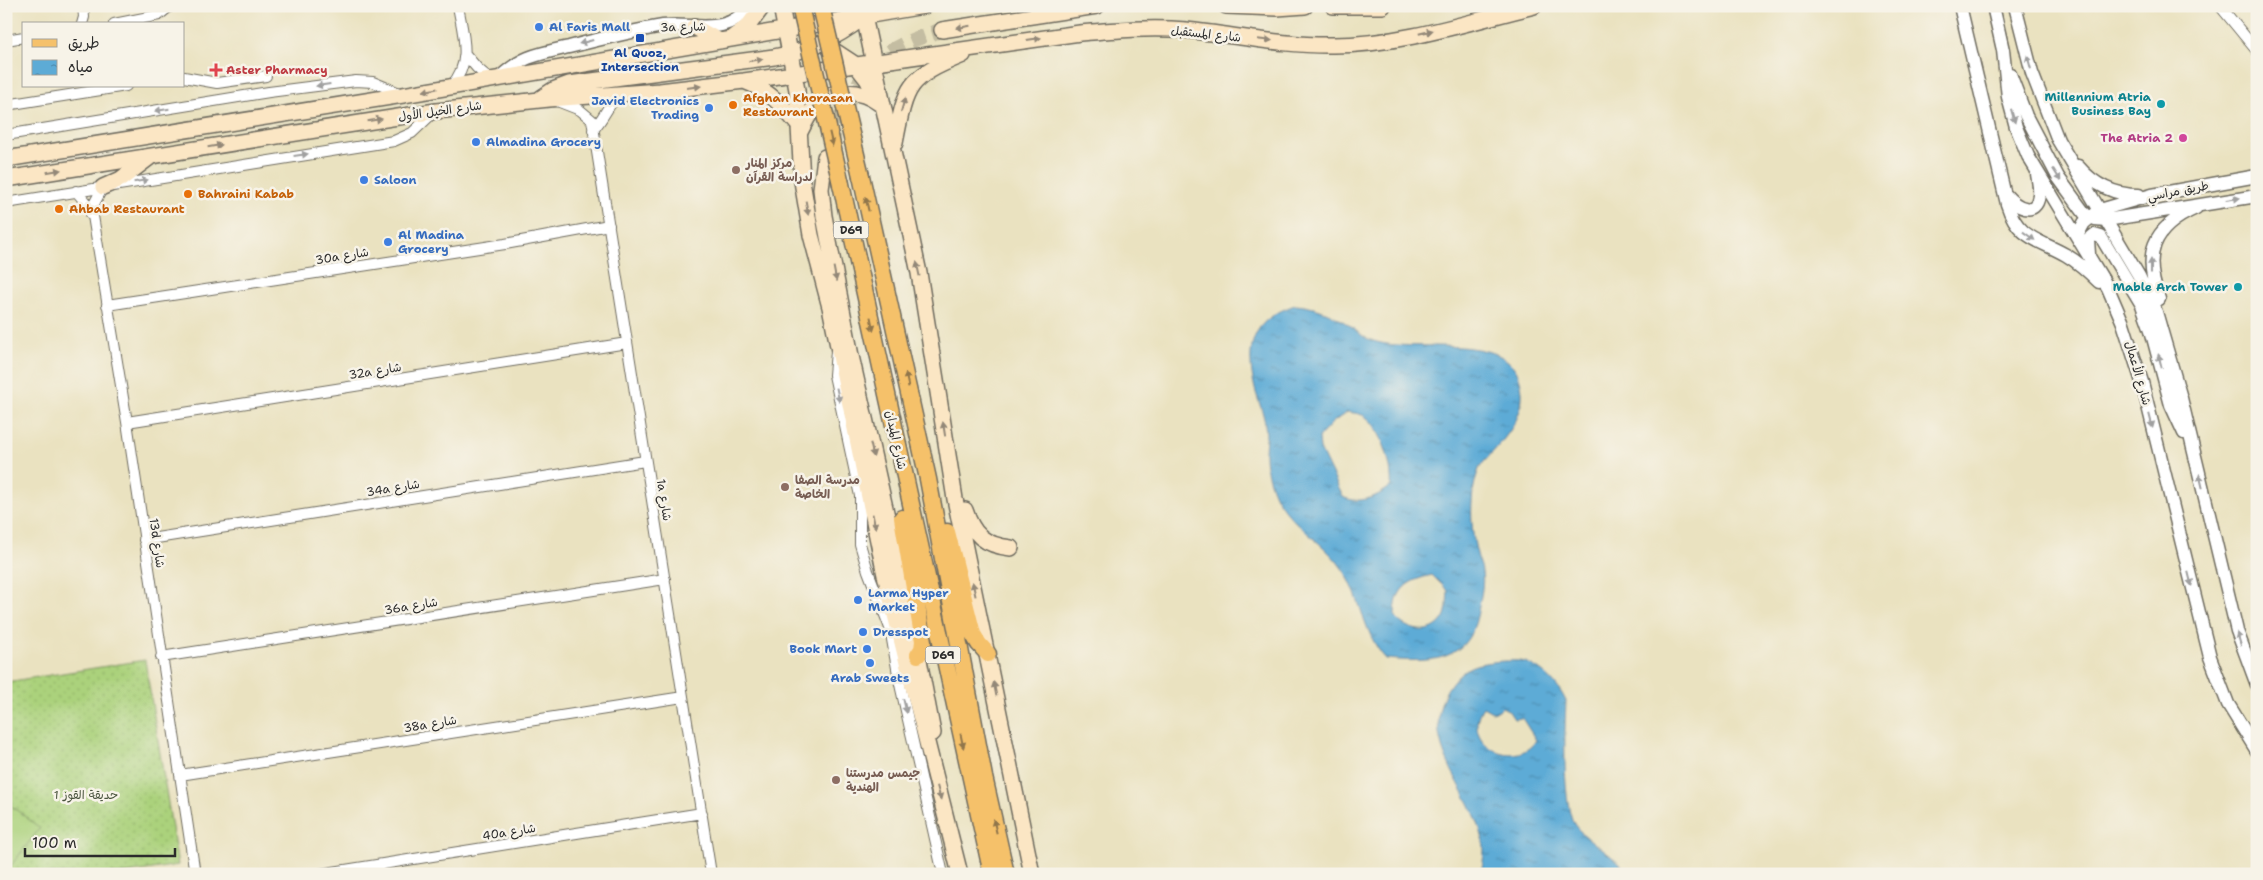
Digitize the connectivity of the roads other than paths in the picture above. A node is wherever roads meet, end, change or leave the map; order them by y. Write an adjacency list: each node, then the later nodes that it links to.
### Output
1 (83, 6): 22 (street)
2 (170, 6): 23 (street)
3 (458, 6): 36 (street)
4 (749, 6): 25 (street, 3a شارع)
5 (763, 6): 30 (main road)
6 (780, 6): 26 (main road)
7 (792, 6): 24 (main road)
8 (800, 6): 81 (main road, شارع الميدان / D69, one-way to 81, bridge)
9 (821, 6): 84 (main road, شارع الميدان / D69, one-way to 9, bridge)
10 (1097, 6): 27 (main road, one-way to 27)
11 (1226, 6): 12 (main road)
12 (1305, 6)
13 (1333, 6): 14 (main road)
14 (1383, 6)
15 (1534, 6): 32 (main road, شارع المستقبل, one-way to 15)
16 (1960, 6): 66 (street)
17 (1992, 6): 33 (street, شارع الأعمال)
18 (2015, 6): 55 (street, one-way to 18)
19 (2220, 6): 34 (street)
20 (914, 7): 21 (main road)
21 (864, 16): 24 (main road, شارع الخيل الأول); 31 (main road); 37 (main road)
22 (83, 22)
23 (125, 22)
24 (807, 26): 26 (main road, شارع الخيل الأول); 31 (main road)
25 (694, 27): 30 (main road); 42 (street, 3a شارع, one-way to 42)
26 (785, 30): 30 (main road, شارع الخيل الأول); 31 (main road); 35 (main road)
27 (942, 30)
28 (22, 37): 29 (street)
29 (6, 40)
30 (725, 40): 42 (main road, شارع الخيل الأول)
31 (829, 44): 35 (main road); 37 (main road); 38 (main road); 39 (main road)
32 (986, 46): 37 (main road, شارع المستقبل); 56 (main road, one-way to 32)
33 (2003, 50): 60 (street, شارع الأعمال, one-way to 60); 71 (street, one-way to 71)
34 (2257, 51)
35 (790, 54): 39 (main road); 48 (main road, one-way to 35)
36 (466, 55): 42 (street); 44 (street)
37 (875, 62): 38 (main road, شارع الخيل الأول); 50 (main road)
38 (856, 65): 39 (main road, شارع الخيل الأول); 50 (main road)
39 (794, 74): 43 (main road, شارع الخيل الأول); 53 (main road)
40 (266, 76): 41 (street)
41 (185, 77)
42 (495, 78): 44 (main road, شارع الخيل الأول)
43 (744, 81): 46 (main road, شارع الخيل الأول, one-way to 43); 53 (main road)
44 (452, 86): 47 (main road, شارع الخيل الأول, one-way to 47)
45 (113, 88): 49 (street)
46 (618, 94): 48 (main road, شارع الخيل الأول); 52 (street)
47 (403, 95): 54 (street, one-way to 54); 59 (main road, شارع الخيل الأول)
48 (543, 99): 51 (main road, شارع الخيل الأول); 52 (street, 1a شارع)
49 (6, 105)
50 (885, 109): 53 (main road); 56 (main road)
51 (436, 111): 57 (main road, شارع الخيل الأول, one-way to 51); 63 (street, one-way to 51)
52 (594, 130): 72 (street, 1a شارع)
53 (799, 130): 78 (main road, one-way to 78)
54 (6, 135)
55 (2058, 140): 65 (street); 71 (street)
56 (894, 152): 85 (main road, one-way to 56)
57 (152, 156): 62 (main road, شارع الخيل الأول, one-way to 57); 63 (main road)
58 (825, 157): 90 (main road, one-way to 90)
59 (6, 159)
60 (2036, 169): 66 (street); 73 (street, شارع الأعمال)
61 (2257, 176): 65 (street, طريق مراسي)
62 (6, 179)
63 (103, 187): 64 (street); 70 (street, 13d شارع)
64 (76, 192): 69 (street); 70 (street, 13d شارع)
65 (2152, 195): 71 (street, طريق مراسي)
66 (2006, 196): 75 (street, one-way to 75)
67 (2257, 196): 68 (street, طريق مراسي, one-way to 67)
68 (2210, 202): 71 (street, طريق مراسي); 79 (street, one-way to 68)
69 (6, 203)
70 (93, 216): 76 (street, 13d شارع)
71 (2098, 216): 73 (street); 79 (street)
72 (609, 225): 76 (street, 30a شارع); 77 (street, 1a شارع)
73 (2077, 236): 74 (street, شارع الأعمال)
74 (2090, 259): 75 (street, شارع الأعمال); 82 (street, one-way to 74)
75 (2115, 303): 95 (street, شارع الأعمال, one-way to 95)
76 (108, 305): 80 (street, 13d شارع)
77 (627, 343): 80 (street, 32a شارع); 83 (street, 1a شارع)
78 (838, 347): 94 (main road, one-way to 94); 98 (street, one-way to 98)
79 (2181, 398): 82 (street)
80 (127, 422): 86 (street, 13d شارع)
81 (895, 437): 90 (main road); 103 (main road, شارع الميدان / D69, one-way to 103)
82 (2195, 456): 92 (street, one-way to 82)
83 (645, 460): 86 (street, 34a شارع); 88 (street, 1a شارع)
84 (928, 479): 89 (main road); 104 (main road, شارع الميدان / D69, one-way to 84)
85 (955, 499): 87 (main road); 89 (main road, one-way to 85)
86 (144, 540): 91 (street, 13d شارع)
87 (1011, 548)
88 (664, 578): 91 (street, 36a شارع); 93 (street, 1a شارع)
89 (988, 654): 105 (main road, one-way to 89)
90 (918, 655): 94 (main road)
91 (161, 657): 96 (street, 13d شارع)
92 (2257, 685)
93 (683, 697): 96 (street, 38a شارع); 97 (street, 1a شارع)
94 (927, 746): 102 (main road, one-way to 102)
95 (2257, 751)
96 (180, 776): 99 (street, 13d شارع)
97 (702, 813): 100 (street, 40a شارع); 101 (street, 1a شارع)
98 (942, 873)
99 (195, 874)
100 (320, 874)
101 (711, 874)
102 (960, 874)
103 (992, 874)
104 (1006, 874)
105 (1032, 874)

